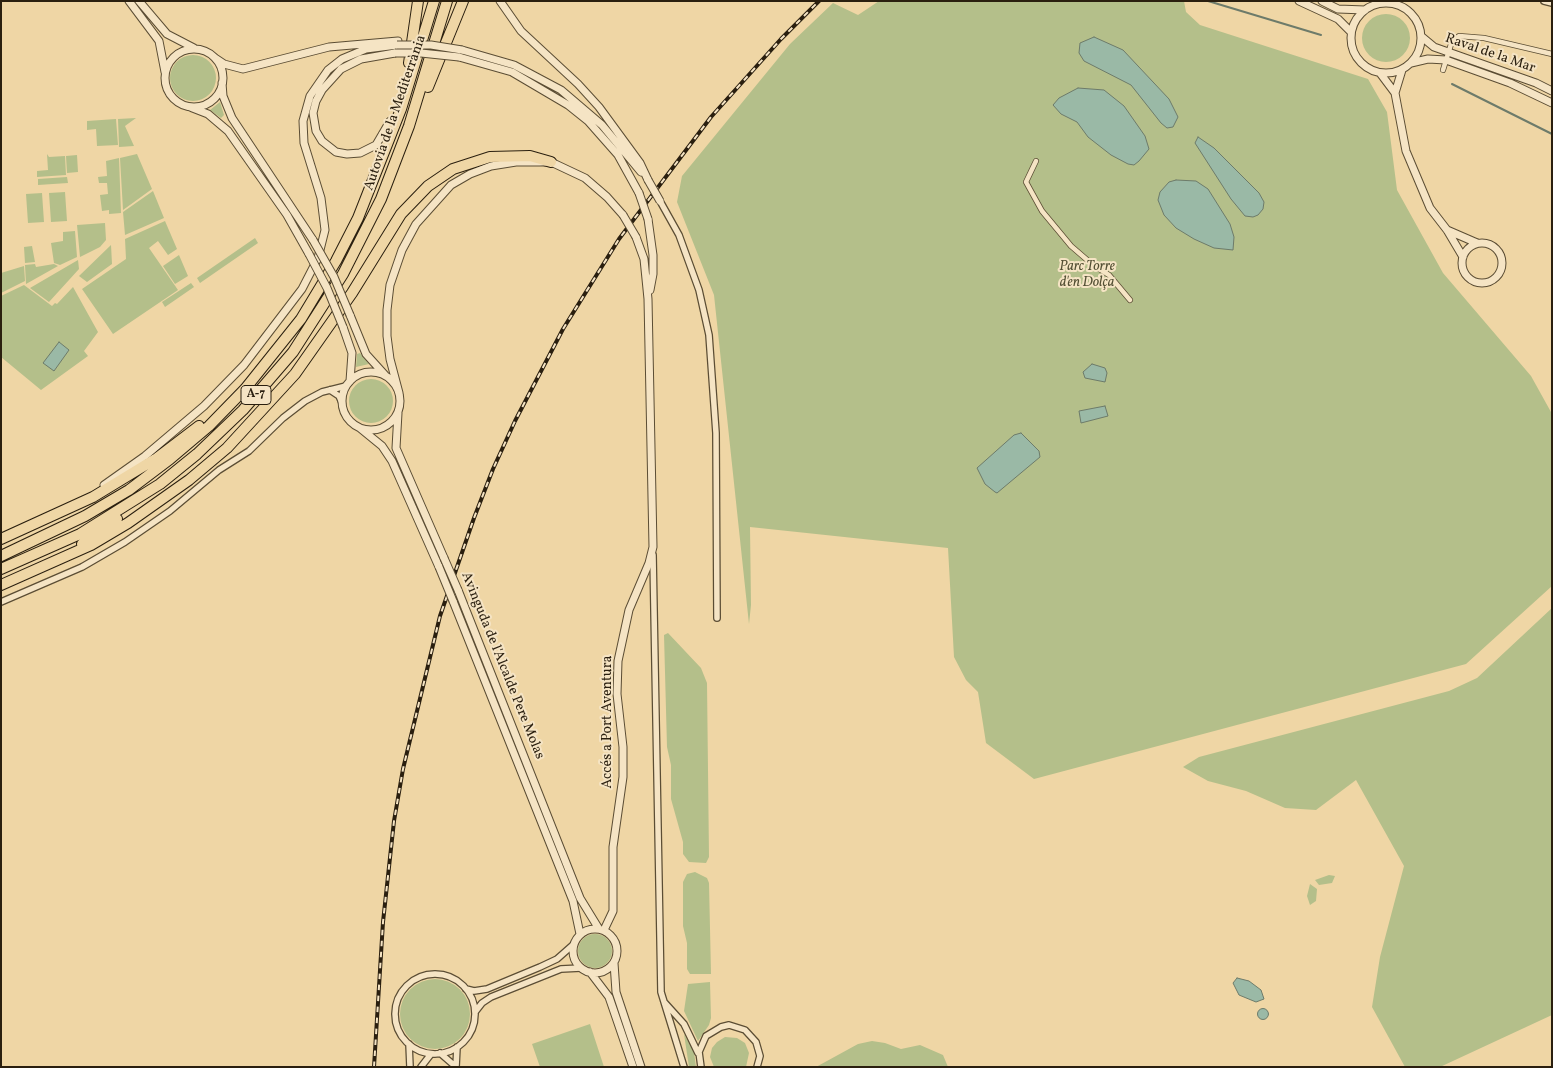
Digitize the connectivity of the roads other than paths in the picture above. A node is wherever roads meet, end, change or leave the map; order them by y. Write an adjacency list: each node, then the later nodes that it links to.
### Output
1 (129, 1): 26 (street)
2 (139, 1): 16 (street)
3 (418, 1): 33 (highway)
4 (434, 1): 35 (highway, Autovia de la Mediterrània / A-7)
5 (447, 1): 34 (highway, Autovia de la Mediterrània / A-7)
6 (463, 1): 34 (highway)
7 (500, 1): 38 (street)
8 (1299, 1): 13 (street)
9 (1322, 1): 12 (street)
10 (1544, 1): 11 (street)
11 (1552, 3)
12 (1365, 10): 13 (street); 14 (street)
13 (1351, 32): 25 (street)
14 (1422, 37): 17 (street, Raval de la Mar); 22 (street)
15 (397, 46): 18 (street, bridge); 18 (street, bridge); 20 (street); 33 (street); 54 (street)
16 (199, 50): 20 (street); 26 (street)
17 (1449, 52): 19 (street); 21 (street); 29 (street, Raval de la Mar)
18 (461, 53): 27 (street)
19 (1552, 54)
20 (215, 58): 28 (street)
21 (1446, 60): 22 (street, Raval de la Mar); 24 (street); 31 (street, Raval de la Mar)
22 (1411, 64): 23 (street, Raval de la Mar)
23 (1402, 70): 25 (street, Raval de la Mar); 30 (street)
24 (1443, 70)
25 (1380, 73): 30 (street)
26 (165, 75): 32 (street)
27 (537, 80): 38 (street); 43 (street, bridge)
28 (222, 83): 32 (street); 45 (street, bridge)
29 (1552, 91)
30 (1395, 93): 40 (street)
31 (1552, 103)
32 (190, 107): 46 (street, bridge)
33 (390, 121): 35 (highway)
34 (409, 126): 53 (highway, Autovia de la Mediterrània / A-7)
35 (384, 149): 47 (highway, Autovia de la Mediterrània / A-7)
36 (1036, 161): 44 (street)
37 (551, 162): 43 (street, Accés a Port Aventura, bridge); 49 (street); 58 (highway)
38 (648, 180): 39 (street, bridge)
39 (660, 201): 62 (street)
40 (1447, 230): 41 (street); 42 (street)
41 (1477, 243): 42 (street); 42 (street)
42 (1463, 257)
43 (648, 299): 56 (street, Accés a Port Aventura)
44 (1130, 300)
45 (387, 377): 46 (street); 49 (street)
46 (348, 383): 48 (street); 50 (street)
47 (245, 389): 54 (highway); 57 (highway, Autovia de la Mediterrània / A-7)
48 (330, 390): 50 (street); 61 (street)
49 (399, 393): 51 (street)
50 (342, 403): 52 (street)
51 (398, 410): 52 (street); 63 (street, Avinguda de l'Alcalde Pere Molas, bridge)
52 (358, 426): 64 (street, Avinguda de l'Alcalde Pere Molas, bridge)
53 (160, 484): 58 (highway); 59 (highway, Autovia de la Mediterrània / A-7)
54 (73, 506): 55 (highway)
55 (1, 539)
56 (653, 547): 63 (street, Accés a Port Aventura); 70 (street, Accés a Port Aventura)
57 (1, 556)
58 (63, 558): 60 (highway)
59 (1, 569)
60 (1, 585)
61 (1, 602)
62 (717, 618)
63 (602, 930): 64 (street); 66 (street)
64 (580, 934): 65 (street)
65 (574, 944): 67 (street); 69 (street)
66 (614, 963): 68 (street); 81 (street)
67 (581, 968): 68 (street); 71 (street)
68 (590, 972): 80 (street)
69 (466, 989): 71 (street); 72 (street)
70 (664, 1001): 76 (street); 82 (street, Accés a Port Aventura)
71 (475, 1012): 73 (street)
72 (409, 1044): 74 (street); 78 (street)
73 (457, 1047): 75 (street); 77 (street)
74 (431, 1054): 75 (street); 79 (street)
75 (440, 1054): 77 (street)
76 (700, 1064): 83 (street)
77 (456, 1066)
78 (410, 1067)
79 (421, 1067)
80 (633, 1067)
81 (641, 1067)
82 (684, 1067)
83 (757, 1067)

